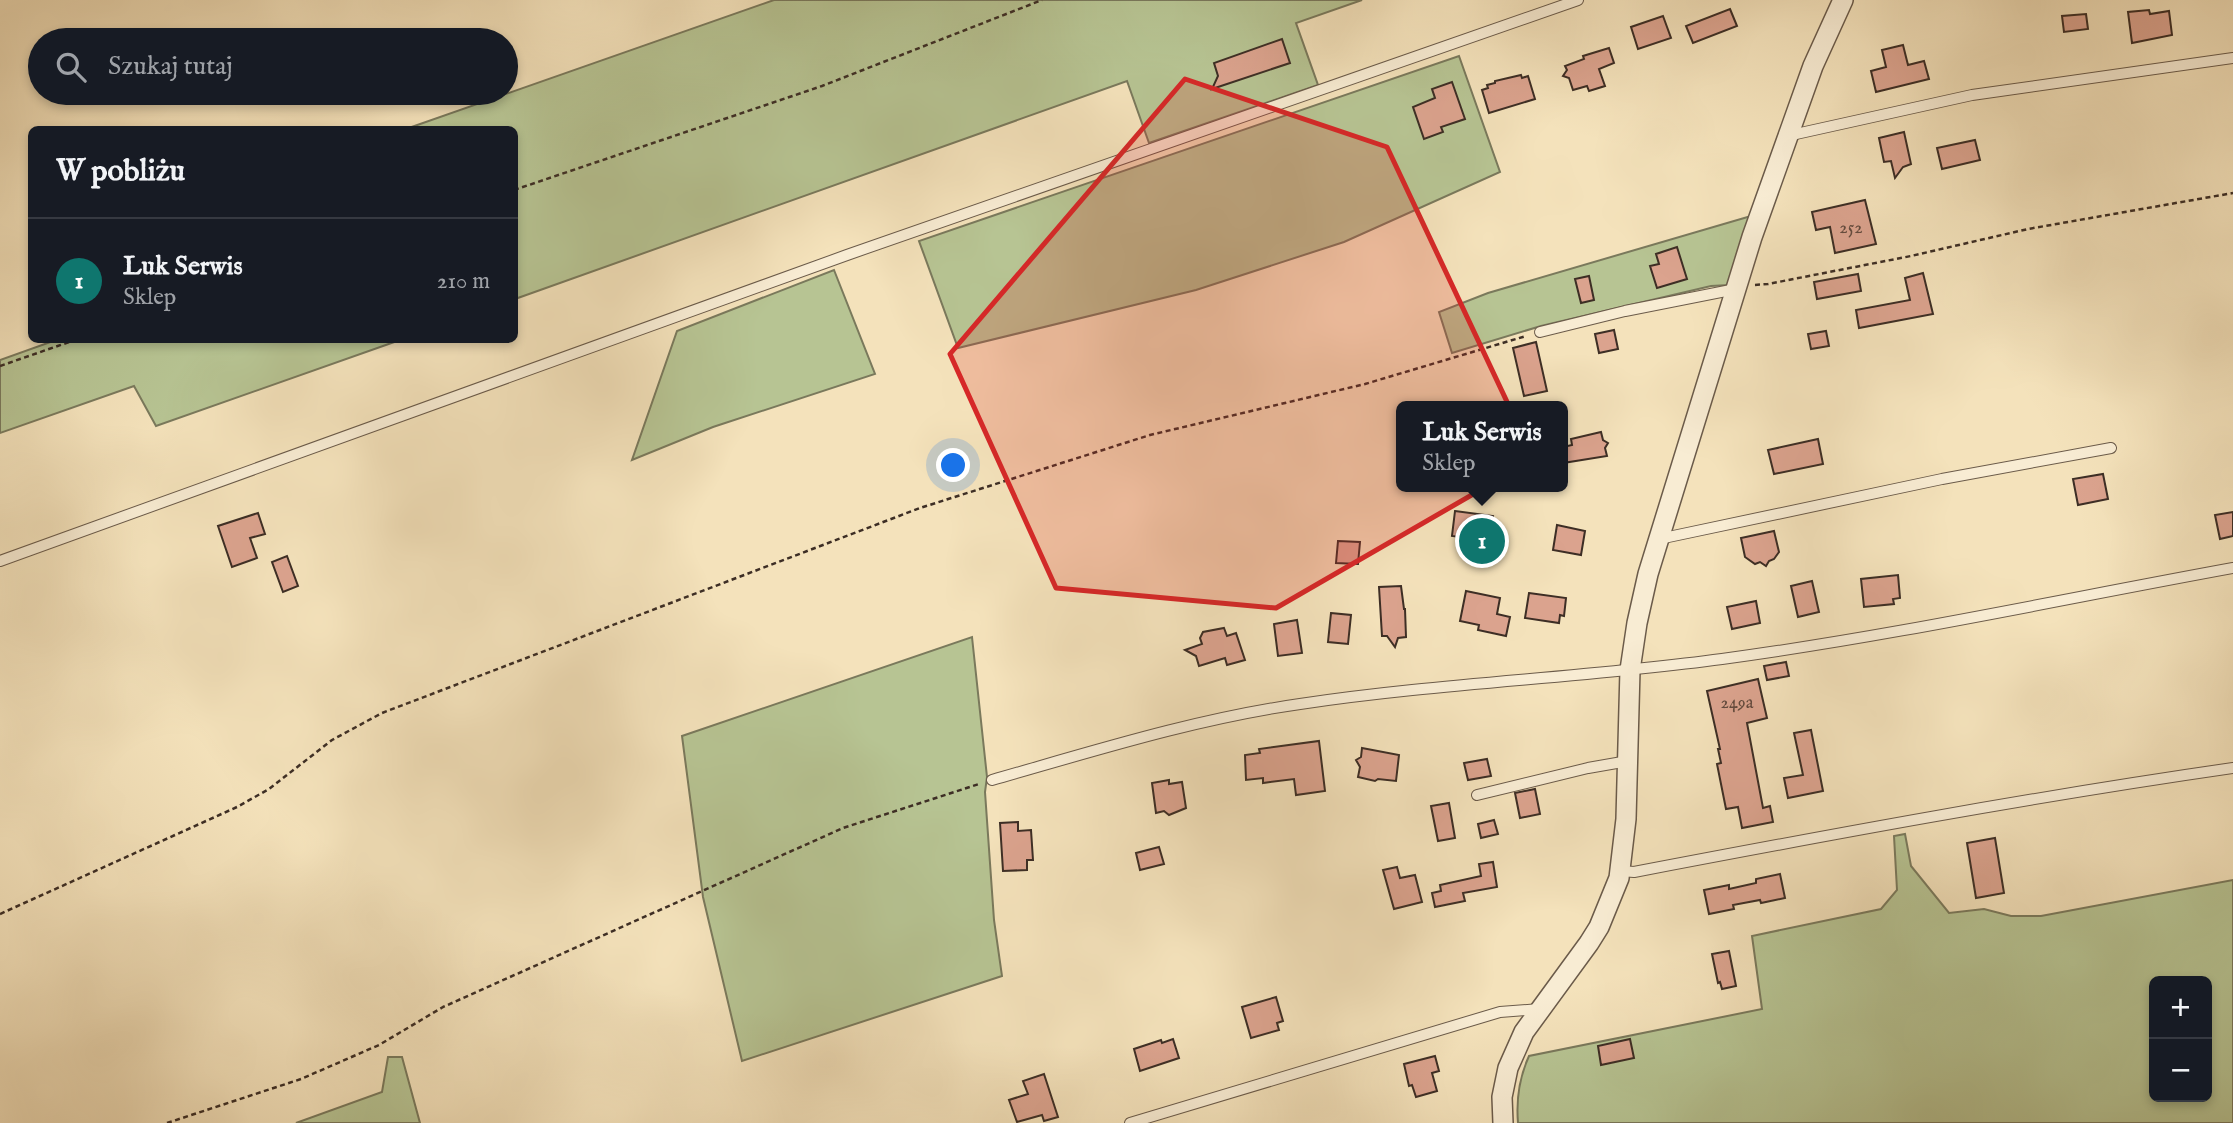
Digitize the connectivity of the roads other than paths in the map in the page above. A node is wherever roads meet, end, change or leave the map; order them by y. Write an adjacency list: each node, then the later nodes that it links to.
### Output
1 (1578, 0): 9 (lane)
2 (1843, 0): 4 (street)
3 (2233, 58): 4 (lane)
4 (1787, 136): 5 (street)
5 (1737, 287): 6 (lane); 8 (street)
6 (1540, 332)
7 (2111, 448): 8 (lane)
8 (1659, 540): 11 (street)
9 (0, 561)
10 (2233, 568): 11 (lane)
11 (1630, 670): 12 (street); 14 (lane)
12 (1628, 761): 15 (lane); 16 (street)
13 (2233, 768): 16 (lane)
14 (992, 779)
15 (1477, 796)
16 (1620, 870): 17 (street)
17 (1541, 1009): 18 (lane); 19 (street)
18 (1130, 1123)
19 (1503, 1123)

